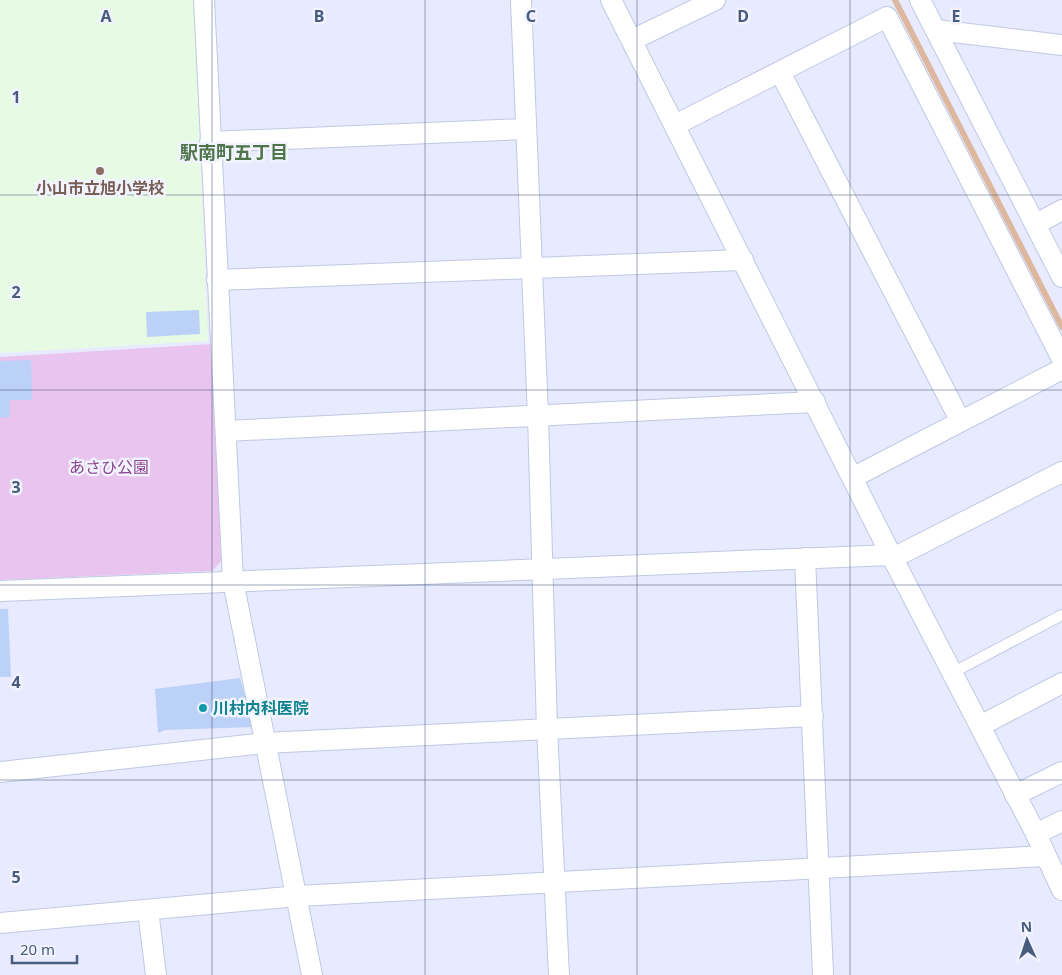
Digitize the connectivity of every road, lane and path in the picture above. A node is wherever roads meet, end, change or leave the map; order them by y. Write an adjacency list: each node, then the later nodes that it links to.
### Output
1 (204, 0): 12 (street)
2 (521, 0): 11 (street)
3 (611, 0): 7 (street)
4 (715, 0): 7 (street)
5 (920, 0): 6 (street)
6 (936, 30): 8 (street); 14 (street)
7 (632, 40): 10 (street)
8 (1062, 46)
9 (780, 72): 10 (street); 19 (street); 23 (street)
10 (675, 124): 15 (street)
11 (525, 129): 12 (street); 16 (street)
12 (210, 142): 18 (street)
13 (1062, 210): 14 (street)
14 (1036, 224): 17 (street)
15 (743, 260): 16 (street); 21 (street)
16 (531, 268): 18 (street); 22 (street)
17 (1062, 277)
18 (217, 280): 24 (street)
19 (1062, 359)
20 (1062, 369): 23 (street)
21 (815, 402): 22 (street); 26 (street)
22 (538, 416): 24 (street); 29 (street)
23 (960, 420): 26 (street)
24 (226, 431): 30 (street)
25 (1062, 472): 27 (street)
26 (854, 477): 27 (street)
27 (892, 556): 28 (street); 33 (street)
28 (805, 558): 29 (street); 35 (street)
29 (542, 569): 30 (street); 37 (street)
30 (233, 582): 31 (street); 38 (street)
31 (0, 591)
32 (1062, 615): 33 (lane)
33 (952, 673): 36 (street)
34 (1062, 683): 36 (street)
35 (813, 716): 37 (street); 45 (street)
36 (980, 726): 41 (street)
37 (547, 728): 38 (street); 46 (street)
38 (265, 743): 39 (street); 48 (street)
39 (0, 772)
40 (1062, 772): 41 (street)
41 (1015, 795): 43 (street)
42 (1062, 821): 43 (street)
43 (1036, 834): 44 (street)
44 (1045, 856): 45 (street); 47 (street)
45 (818, 867): 46 (street); 54 (street)
46 (555, 881): 48 (street); 53 (street)
47 (1062, 890)
48 (298, 896): 49 (street); 52 (street)
49 (148, 910): 50 (street); 51 (street)
50 (0, 923)
51 (156, 975)
52 (312, 975)
53 (559, 975)
54 (823, 975)

